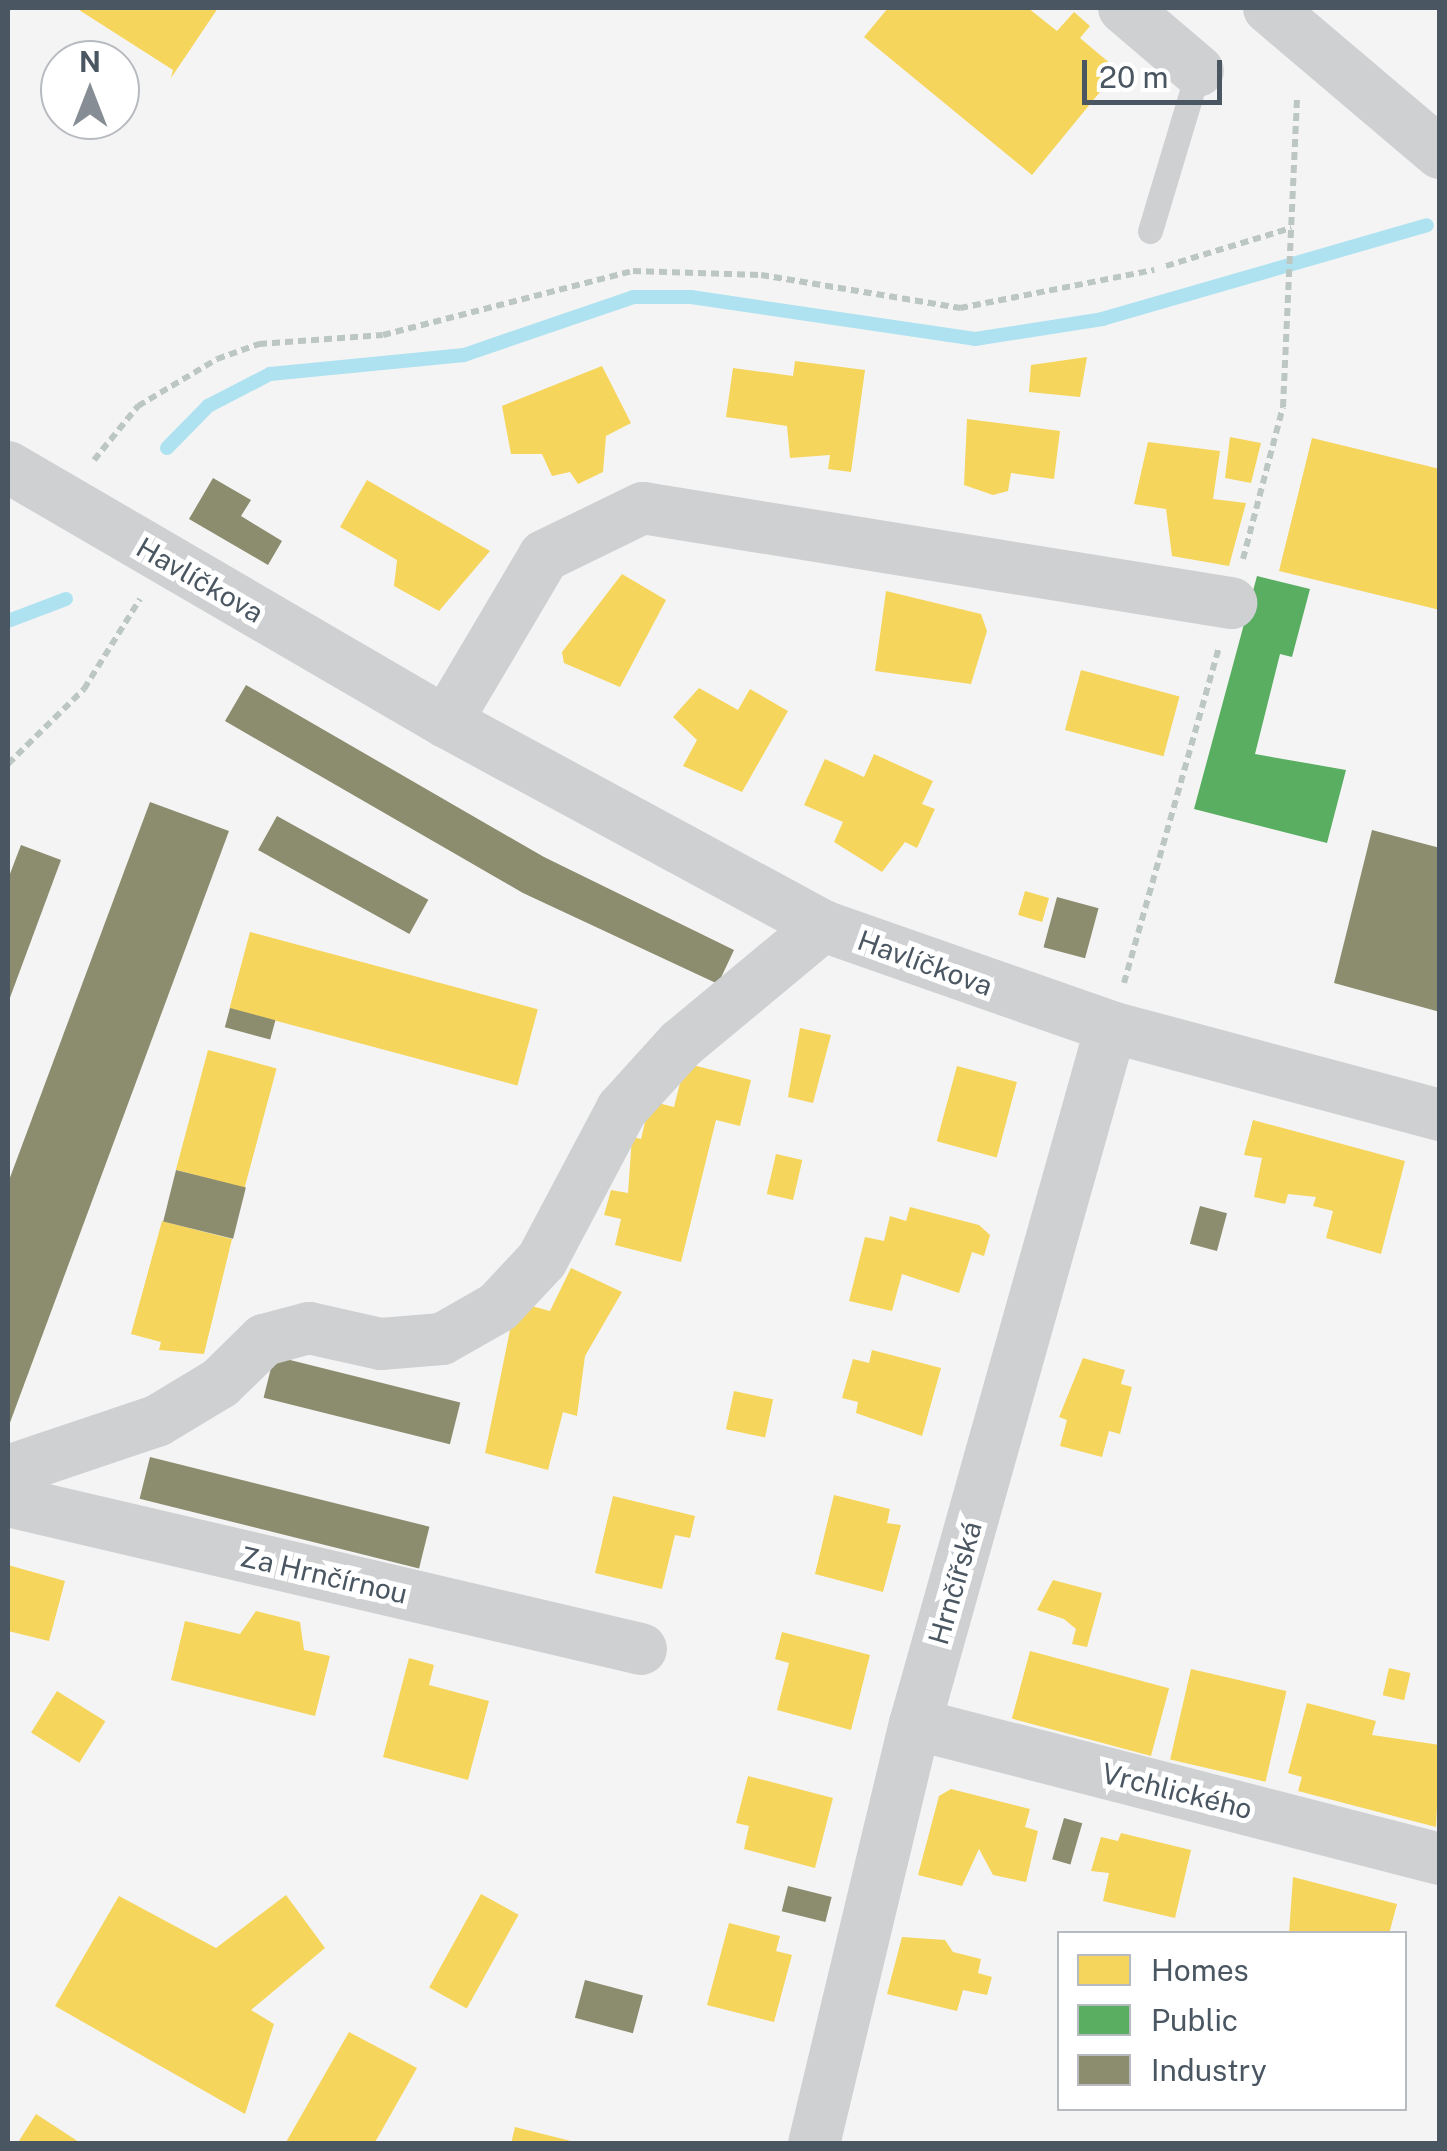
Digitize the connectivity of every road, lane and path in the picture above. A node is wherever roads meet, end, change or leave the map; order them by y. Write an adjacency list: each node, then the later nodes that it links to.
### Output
1 (1124, 8): 4 (street)
2 (1281, 11): 3 (street)
3 (1325, 56): 5 (street); 6 (path)
4 (1198, 71): 7 (lane)
5 (1440, 153)
6 (1292, 228): 9 (path); 11 (path)
7 (1150, 230)
8 (8, 467): 9 (street, Havlíčkova)
9 (62, 500): 10 (street, Havlíčkova)
10 (164, 560): 12 (street, Havlíčkova); 13 (path)
11 (1231, 603): 12 (street); 15 (path)
12 (446, 722): 14 (street, Havlíčkova)
13 (8, 764)
14 (824, 926): 15 (street, Havlíčkova); 17 (street)
15 (1111, 1027): 16 (street, Havlíčkova); 20 (street, Hrnčířská)
16 (1440, 1115)
17 (8, 1471)
18 (8, 1501): 19 (street, Za Hrnčírnou)
19 (641, 1649)
20 (915, 1724): 21 (street, Vrchlického); 22 (street, Hrnčířská)
21 (1440, 1858)
22 (814, 2144)

